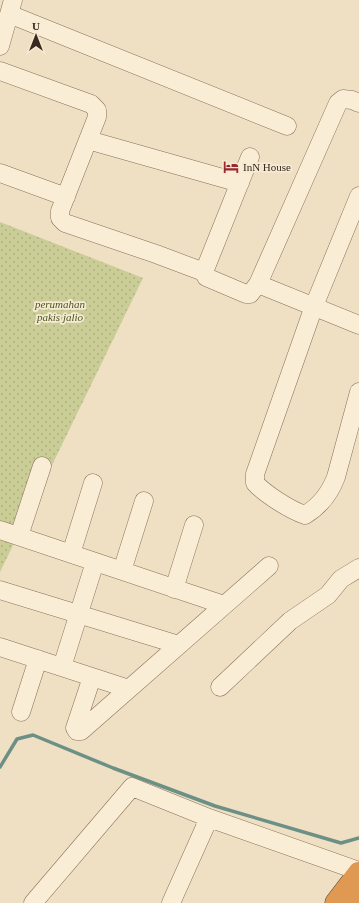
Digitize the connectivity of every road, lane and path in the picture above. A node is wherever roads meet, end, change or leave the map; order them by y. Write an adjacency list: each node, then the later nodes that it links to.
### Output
1 (11, 7): 2 (street); 5 (street)
2 (0, 46)
3 (0, 71): 6 (street)
4 (359, 103): 13 (street)
5 (288, 126)
6 (88, 140): 9 (street); 11 (street)
7 (250, 157): 9 (street)
8 (0, 173): 11 (street)
9 (240, 183): 12 (street)
10 (359, 196): 14 (street)
11 (66, 197): 12 (street)
12 (204, 272): 13 (street)
13 (258, 284): 14 (street)
14 (314, 306): 15 (street); 16 (street)
15 (359, 325)
16 (359, 392)
17 (42, 466): 22 (street)
18 (93, 484): 23 (street)
19 (144, 501): 27 (street)
20 (194, 525): 28 (street)
21 (0, 530): 22 (street)
22 (19, 536): 23 (street)
23 (71, 554): 24 (street)
24 (94, 562): 27 (street); 31 (street)
25 (269, 566): 30 (street)
26 (359, 568): 37 (street)
27 (122, 571): 28 (street)
28 (174, 589): 30 (street)
29 (0, 590): 31 (street)
30 (224, 606): 32 (street)
31 (78, 614): 32 (street); 35 (street)
32 (179, 645): 38 (street)
33 (0, 646): 34 (street)
34 (38, 659): 35 (street); 39 (street)
35 (62, 667): 36 (street)
36 (92, 677): 38 (street); 38 (street)
37 (220, 687)
38 (129, 689)
39 (21, 712)
40 (209, 818): 41 (street); 43 (street); 44 (street)
41 (359, 872): 45 (highway)
42 (359, 900): 46 (highway)
43 (33, 903)
44 (171, 903)
45 (336, 903)
46 (357, 903)

